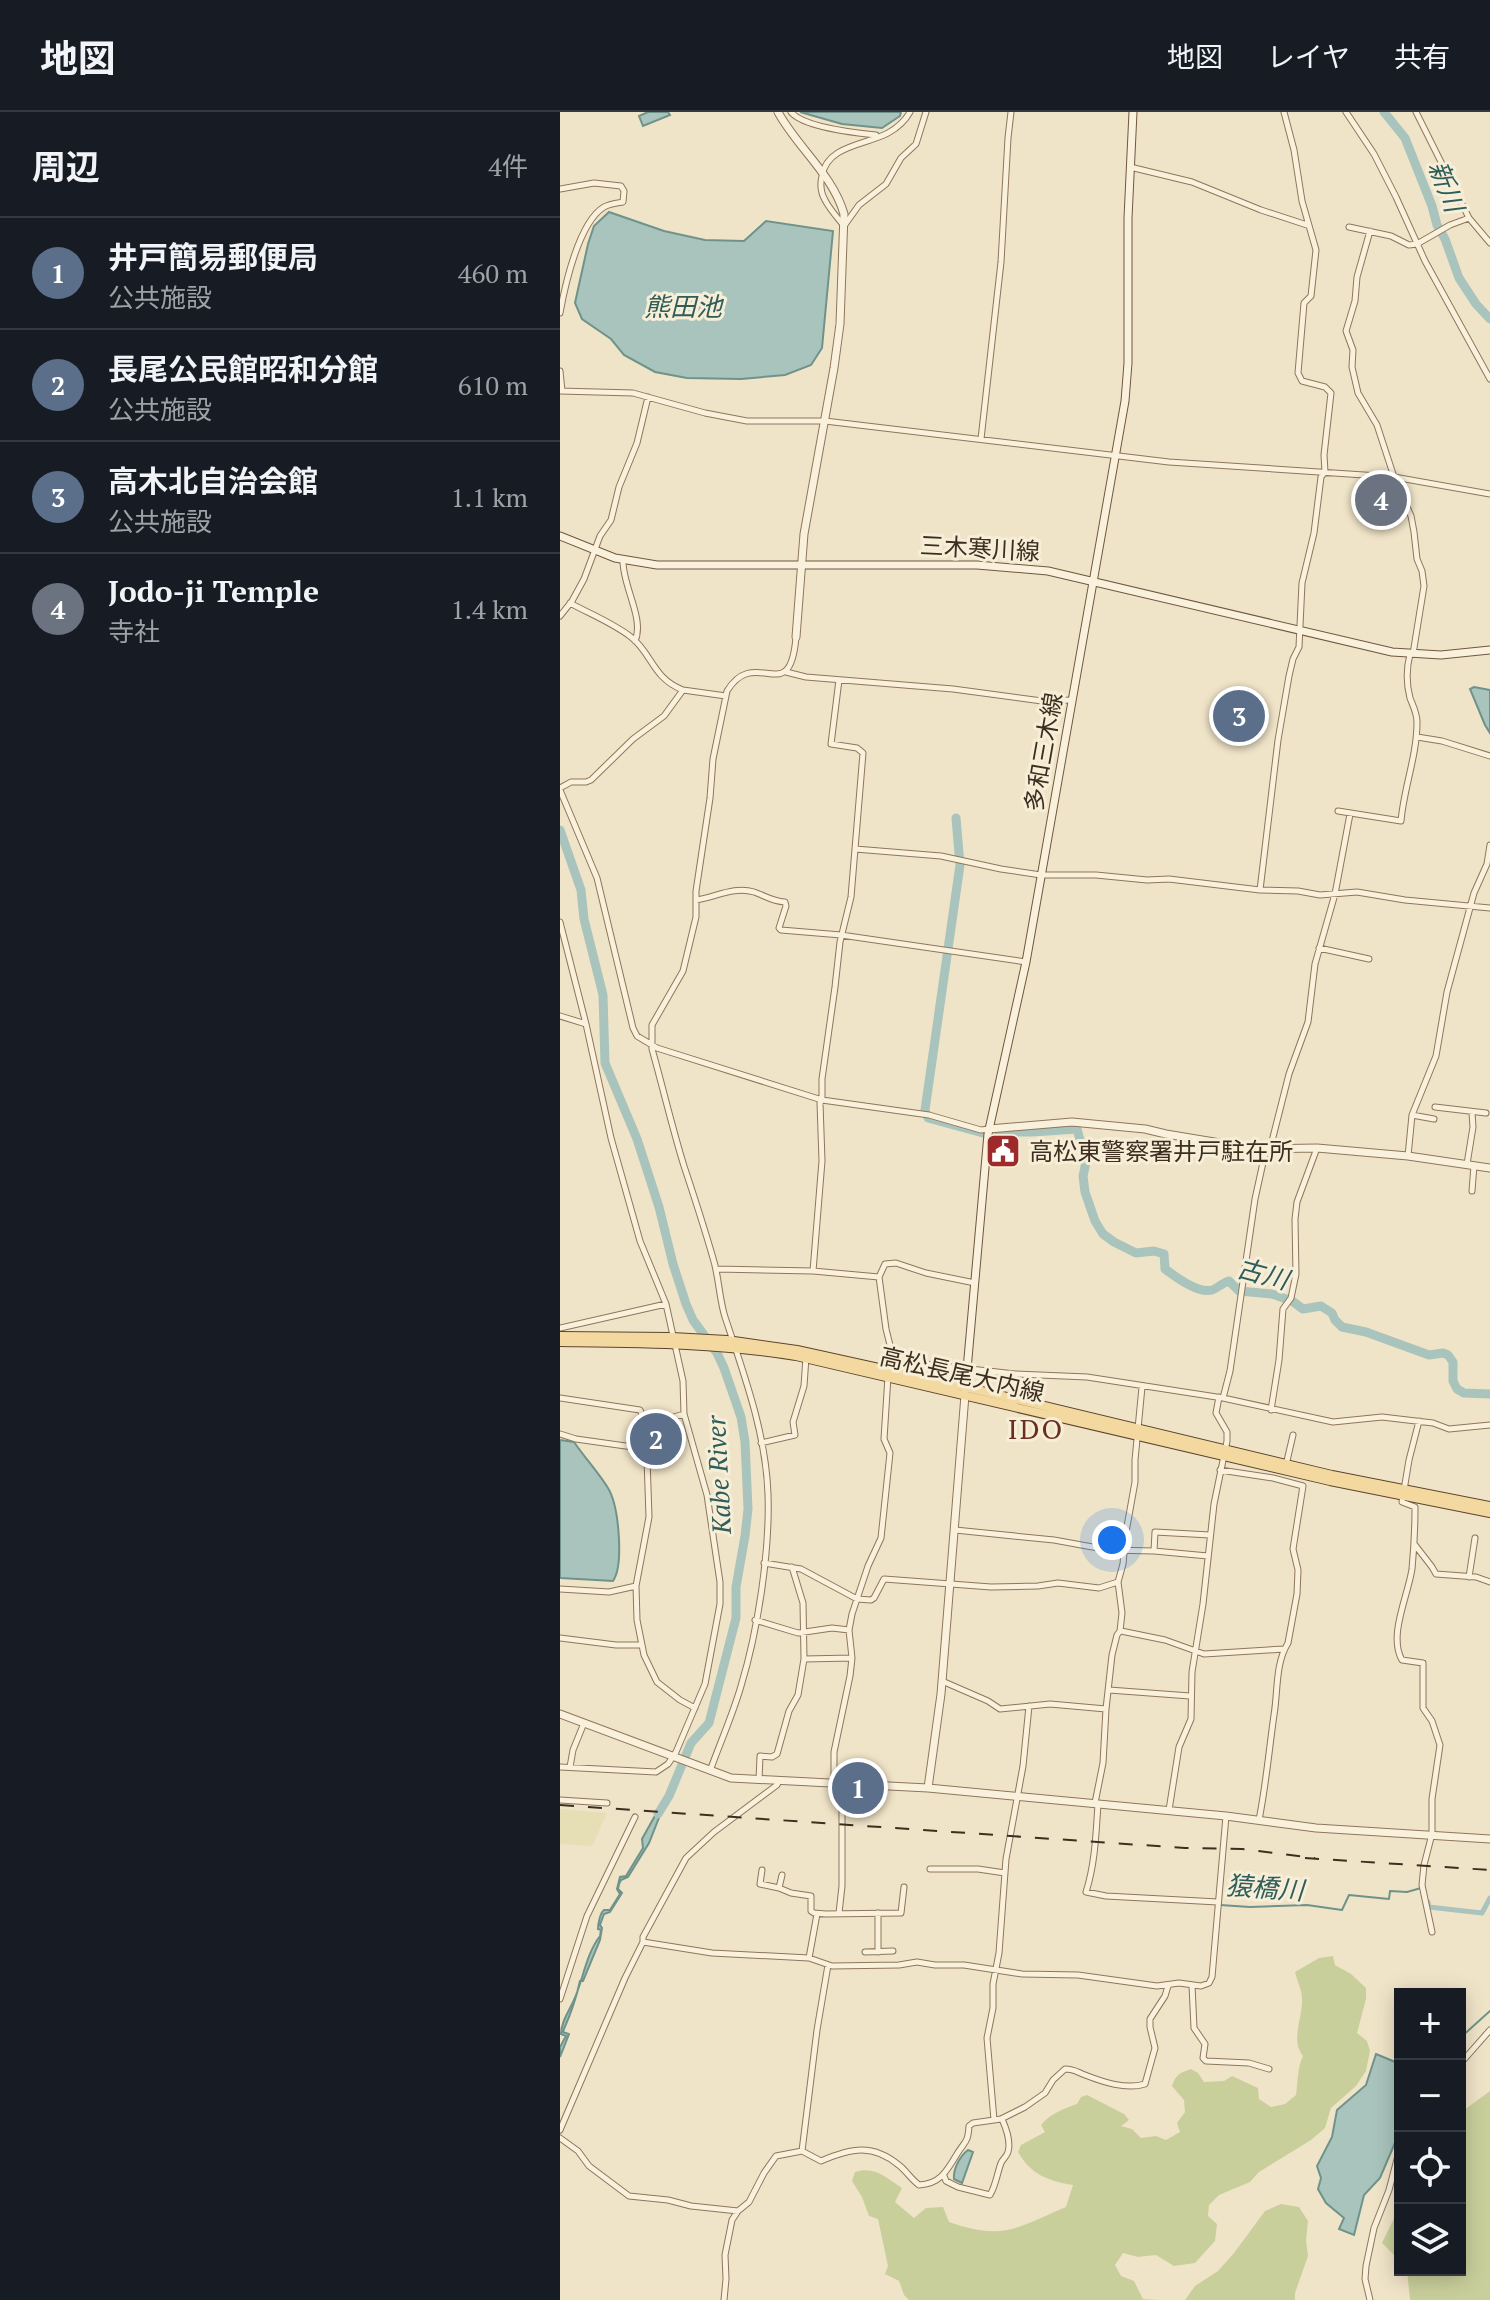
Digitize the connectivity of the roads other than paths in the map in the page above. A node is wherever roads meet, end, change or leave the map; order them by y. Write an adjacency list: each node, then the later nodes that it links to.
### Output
1 (778, 112): 12 (street)
2 (791, 112): 10 (street)
3 (910, 112): 10 (street)
4 (926, 112): 16 (street)
5 (1011, 112): 27 (street)
6 (1133, 112): 11 (street, 多和三木線)
7 (1284, 112): 15 (street)
8 (1346, 112): 20 (street)
9 (1416, 112): 14 (street)
10 (881, 136): 12 (street)
11 (1130, 167): 15 (street); 28 (street, 多和三木線)
12 (822, 174): 16 (street); 16 (street)
13 (560, 189): 21 (street)
14 (1469, 218): 19 (street); 20 (street)
15 (1307, 225): 29 (street)
16 (844, 226): 26 (street)
17 (1349, 227): 18 (street)
18 (1370, 231): 20 (street); 30 (street)
19 (1490, 243)
20 (1417, 244): 23 (street)
21 (560, 311)
22 (560, 371): 24 (street)
23 (1490, 379)
24 (561, 391): 25 (street)
25 (648, 397): 26 (street); 33 (street)
26 (825, 421): 27 (street); 35 (street)
27 (981, 439): 28 (street)
28 (1117, 455): 29 (street); 36 (street, 多和三木線)
29 (1325, 472): 30 (street); 39 (street)
30 (1394, 477): 31 (street); 43 (street)
31 (1490, 494)
32 (560, 536): 33 (street, 三木寒川線)
33 (595, 551): 34 (street, 三木寒川線); 37 (street)
34 (623, 560): 35 (street, 三木寒川線); 41 (street)
35 (801, 565): 36 (street, 三木寒川線); 40 (street)
36 (1094, 582): 39 (street, 三木寒川線); 48 (street, 多和三木線)
37 (570, 603): 38 (street); 41 (street)
38 (560, 616)
39 (1298, 631): 43 (street, 三木寒川線); 57 (street)
40 (796, 637): 44 (street)
41 (635, 641): 46 (street)
42 (1490, 650): 43 (street, 三木寒川線)
43 (1412, 654): 49 (street)
44 (786, 672): 45 (street); 47 (street)
45 (839, 680): 48 (street); 55 (street)
46 (683, 690): 47 (street); 51 (street)
47 (726, 696): 59 (street)
48 (1072, 700): 56 (street, 多和三木線)
49 (1417, 737): 50 (street); 53 (street)
50 (1490, 756)
51 (560, 789): 69 (street)
52 (1338, 811): 53 (street)
53 (1350, 814): 58 (street)
54 (1490, 845): 60 (street)
55 (855, 849): 56 (street); 63 (street)
56 (1041, 875): 57 (street); 66 (street, 多和三木線)
57 (1260, 890): 58 (street)
58 (1335, 894): 60 (street); 64 (street)
59 (696, 900): 63 (street); 69 (street)
60 (1471, 907): 61 (street); 74 (street)
61 (1490, 908)
62 (560, 922): 68 (street)
63 (841, 935): 66 (street); 70 (street)
64 (1319, 948): 65 (street); 78 (street)
65 (1369, 959)
66 (1026, 962): 76 (street, 多和三木線)
67 (560, 1016): 68 (street)
68 (586, 1024): 87 (street)
69 (651, 1044): 70 (street); 83 (street)
70 (822, 1100): 76 (street); 84 (street)
71 (1435, 1107): 72 (street)
72 (1472, 1113): 73 (street); 80 (street)
73 (1486, 1113)
74 (1412, 1115): 75 (street); 79 (street)
75 (1434, 1119)
76 (989, 1129): 78 (street); 86 (street, 多和三木線)
77 (1317, 1148): 78 (street); 79 (street); 101 (street)
78 (1268, 1149): 100 (street)
79 (1408, 1156): 80 (street)
80 (1471, 1165): 81 (street); 82 (street)
81 (1489, 1165)
82 (1473, 1191)
83 (717, 1269): 84 (street); 92 (street)
84 (813, 1271): 85 (street)
85 (879, 1277): 86 (street); 94 (street)
86 (975, 1283): 95 (street, 多和三木線)
87 (666, 1304): 88 (street); 90 (street)
88 (560, 1328)
89 (560, 1336): 90 (main road, 高松長尾大内線)
90 (675, 1340): 91 (main road, 高松長尾大内線); 92 (main road, 高松長尾大内線); 102 (street)
91 (560, 1342)
92 (731, 1344): 93 (main road, 高松長尾大内線); 109 (street)
93 (806, 1355): 96 (main road, 高松長尾大内線); 109 (street)
94 (890, 1360): 95 (street); 96 (street)
95 (967, 1369): 97 (street); 98 (street, 多和三木線)
96 (889, 1374): 98 (main road, 高松長尾大内線); 133 (street)
97 (1142, 1387): 100 (street); 106 (street)
98 (965, 1391): 106 (main road, 高松長尾大内線); 118 (street, 多和三木線)
99 (560, 1398): 104 (street)
100 (1221, 1398): 101 (street); 111 (street)
101 (1271, 1410): 103 (street)
102 (684, 1414): 104 (street); 148 (street)
103 (1419, 1421): 105 (street); 115 (street)
104 (647, 1425): 110 (street)
105 (1490, 1425)
106 (1137, 1432): 111 (main road, 高松長尾大内線); 111 (main road, 高松長尾大内線); 122 (street)
107 (560, 1434): 110 (street)
108 (1293, 1435): 112 (street)
109 (761, 1443): 125 (street)
110 (647, 1449): 131 (street)
111 (1223, 1452): 112 (main road, 高松長尾大内線); 113 (street)
112 (1286, 1468): 114 (street); 115 (main road, 高松長尾大内線)
113 (1220, 1470): 114 (street); 119 (street)
114 (1283, 1481): 140 (street)
115 (1404, 1493): 116 (main road, 高松長尾大内線); 117 (main road, 高松長尾大内線); 121 (street)
116 (1490, 1506)
117 (1490, 1513)
118 (954, 1530): 122 (street); 130 (street, 多和三木線)
119 (1210, 1535): 123 (street); 124 (street)
120 (1475, 1538): 127 (street)
121 (1415, 1544): 127 (street); 168 (street)
122 (1124, 1549): 123 (street); 128 (street)
123 (1154, 1551): 124 (street)
124 (1208, 1556): 141 (street)
125 (764, 1563): 126 (street); 134 (street)
126 (792, 1567): 133 (street); 137 (street)
127 (1469, 1577): 129 (street)
128 (1118, 1582): 130 (street); 136 (street)
129 (1490, 1582)
130 (950, 1585): 133 (street); 144 (street, 多和三木線)
131 (636, 1586): 132 (street); 139 (street)
132 (560, 1589)
133 (857, 1599): 135 (street)
134 (755, 1620): 137 (street); 155 (street)
135 (849, 1630): 137 (street); 142 (street)
136 (1120, 1631): 141 (street); 145 (street)
137 (804, 1633): 143 (street)
138 (560, 1638): 139 (street)
139 (642, 1645): 148 (street)
140 (1284, 1649): 141 (street); 167 (street)
141 (1195, 1652): 146 (street)
142 (852, 1658): 143 (street); 158 (street)
143 (804, 1659): 156 (street)
144 (942, 1681): 147 (street); 159 (street, 多和三木線)
145 (1109, 1690): 146 (street); 149 (street)
146 (1190, 1696): 164 (street)
147 (1029, 1706): 149 (street); 160 (street)
148 (695, 1708): 152 (street)
149 (1106, 1709): 163 (street)
150 (560, 1714): 151 (street)
151 (584, 1723): 152 (street); 154 (street)
152 (675, 1758): 154 (street); 155 (street)
153 (560, 1767): 154 (street)
154 (570, 1767)
155 (710, 1771): 156 (street)
156 (759, 1780): 157 (street)
157 (780, 1780): 158 (street); 181 (street)
158 (834, 1782): 159 (street); 177 (street)
159 (928, 1788): 160 (street)
160 (1018, 1796): 163 (street); 172 (street)
161 (560, 1800): 162 (street)
162 (607, 1803)
163 (1097, 1803): 164 (street); 176 (street)
164 (1169, 1810): 165 (street)
165 (1226, 1816): 167 (street); 176 (street)
166 (635, 1817): 190 (street)
167 (1259, 1820): 168 (street)
168 (1432, 1834): 169 (street); 180 (street)
169 (1490, 1839)
170 (930, 1869): 172 (street)
171 (762, 1870): 175 (street)
172 (1005, 1873): 187 (street)
173 (782, 1875): 175 (street)
174 (904, 1887): 178 (street)
175 (779, 1888): 179 (street)
176 (1218, 1904): 188 (street)
177 (839, 1913): 178 (street); 179 (street)
178 (878, 1913): 184 (street)
179 (817, 1914): 185 (street)
180 (1432, 1932)
181 (643, 1942): 185 (street); 196 (street)
182 (893, 1951): 184 (street)
183 (865, 1952): 184 (street)
184 (878, 1952)
185 (809, 1958): 186 (street)
186 (828, 1965): 187 (street); 198 (street)
187 (995, 1969): 189 (street); 195 (street)
188 (1192, 1985): 189 (street); 193 (street)
189 (1168, 1986): 194 (street)
190 (560, 1999)
191 (1490, 2030): 192 (street)
192 (1464, 2060)
193 (1269, 2069)
194 (1002, 2119): 195 (street); 200 (street)
195 (994, 2120): 200 (street)
196 (560, 2130)
197 (560, 2138): 201 (street)
198 (802, 2151): 200 (street); 201 (street)
199 (1394, 2166): 203 (street)
200 (944, 2176)
201 (738, 2211): 202 (street)
202 (724, 2300)
203 (1370, 2300)

